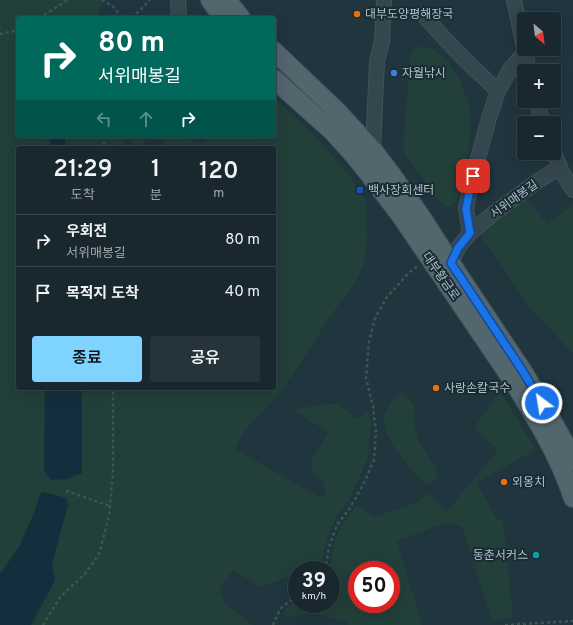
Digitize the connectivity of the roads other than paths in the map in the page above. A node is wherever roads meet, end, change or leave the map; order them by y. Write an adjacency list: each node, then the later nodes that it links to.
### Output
1 (178, 0): 7 (lane)
2 (210, 0): 8 (main road)
3 (227, 0): 9 (main road)
4 (384, 0): 15 (lane)
5 (514, 0): 10 (lane)
6 (423, 14): 14 (lane)
7 (179, 16)
8 (222, 16)
9 (239, 16)
10 (517, 16)
11 (276, 53): 15 (main road, 대부황금로)
12 (521, 56): 14 (lane)
13 (276, 80): 22 (main road, 대부황금로)
14 (498, 91): 19 (lane)
15 (373, 150): 20 (main road, 대부황금로)
16 (557, 160): 17 (lane)
17 (560, 167): 18 (lane); 19 (lane, 서위매봉길)
18 (573, 190)
19 (470, 233): 20 (lane, 서위매봉길)
20 (451, 263): 21 (main road, 대부황금로)
21 (573, 461)
22 (573, 498)

